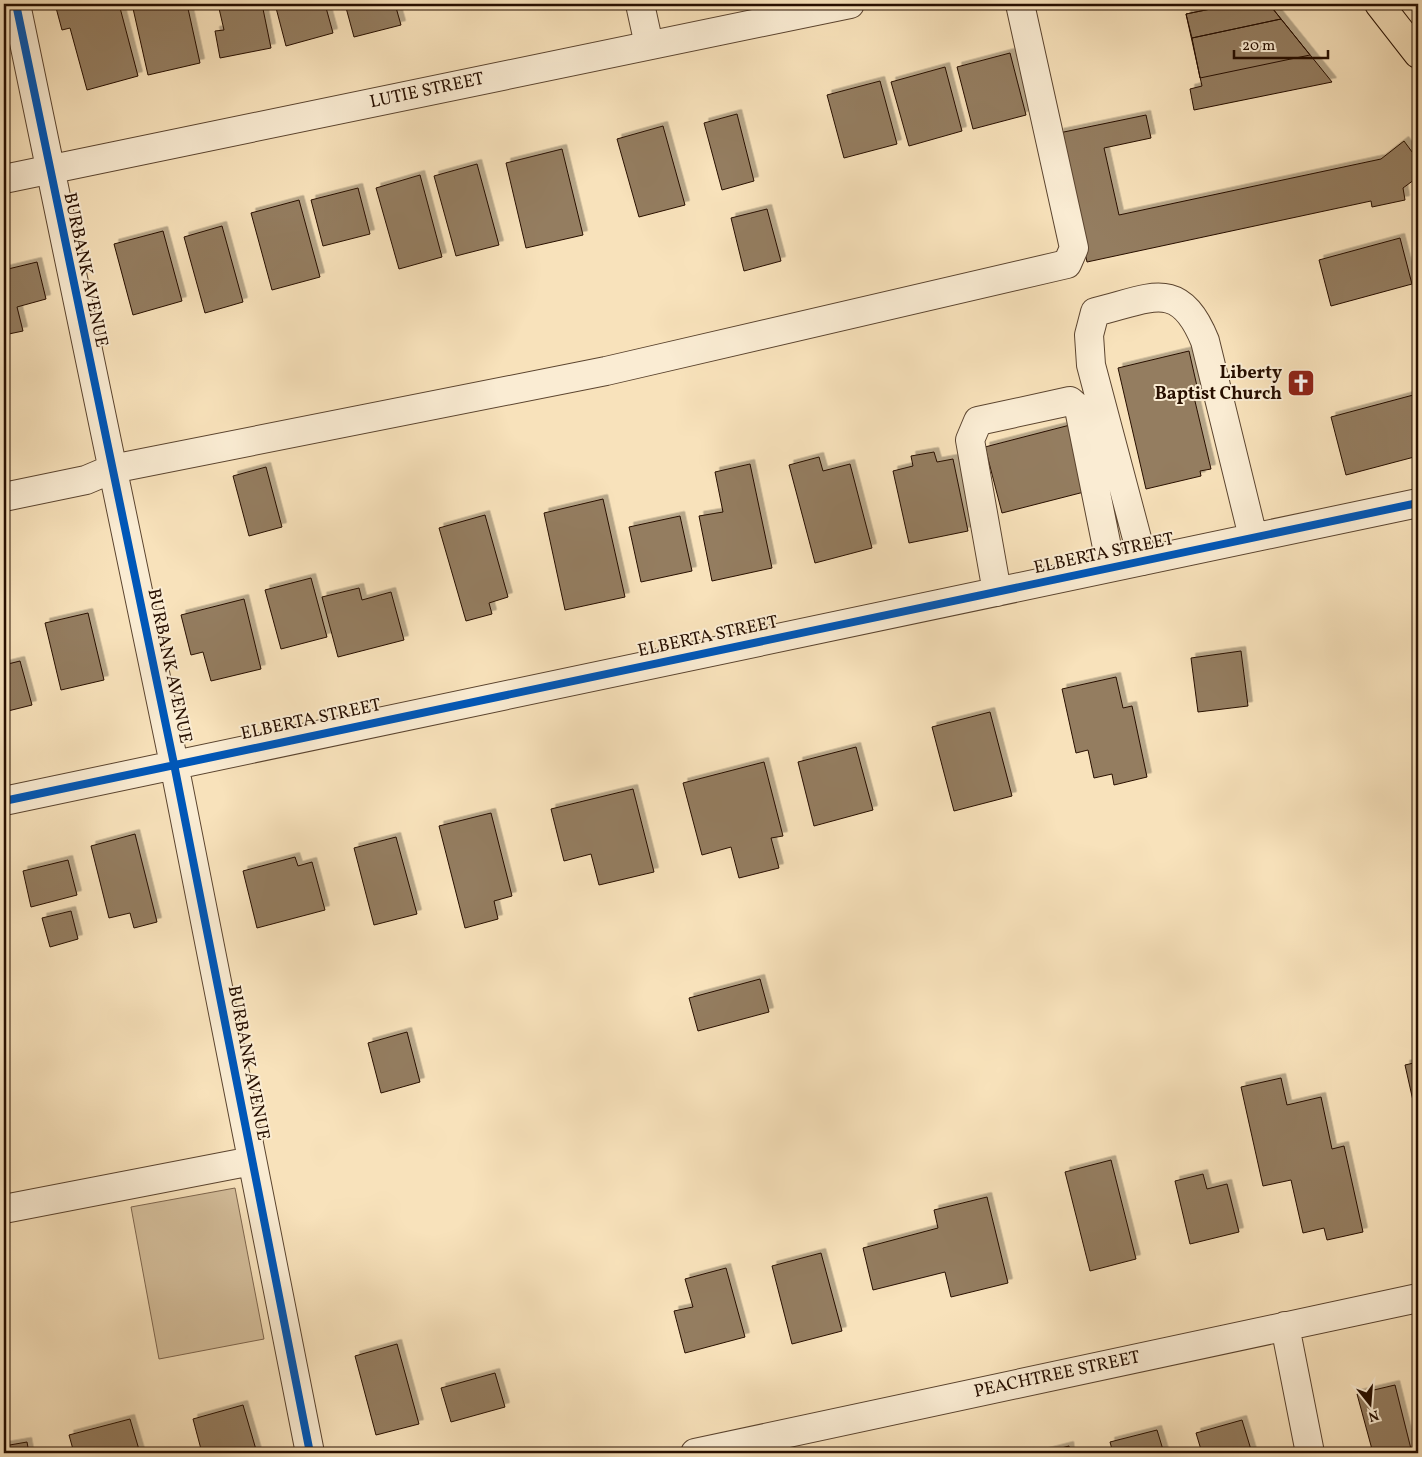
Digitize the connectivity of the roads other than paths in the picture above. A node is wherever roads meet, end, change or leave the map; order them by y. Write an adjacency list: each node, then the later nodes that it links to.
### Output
1 (16, 4): 8 (street, BURBANK AVENUE)
2 (640, 4): 6 (street)
3 (850, 4): 6 (street, LUTIE STREET)
4 (1020, 4): 10 (street)
5 (1378, 4): 7 (main road)
6 (649, 45): 8 (street, LUTIE STREET)
7 (1416, 47)
8 (49, 169): 9 (street, LUTIE STREET); 10 (street, BURBANK AVENUE)
9 (4, 179)
10 (112, 469): 11 (street); 17 (street, BURBANK AVENUE)
11 (4, 497)
12 (1418, 503): 13 (street, ELBERTA STREET)
13 (1253, 537): 14 (street, ELBERTA STREET); 14 (street)
14 (1143, 560): 15 (street, ELBERTA STREET)
15 (1111, 567): 16 (street, ELBERTA STREET); 16 (street)
16 (998, 592): 17 (street, ELBERTA STREET)
17 (174, 764): 18 (street, ELBERTA STREET); 19 (street, BURBANK AVENUE)
18 (4, 801)
19 (252, 1161): 20 (street); 23 (street, BURBANK AVENUE)
20 (4, 1209)
21 (1418, 1298): 22 (street, PEACHTREE STREET)
22 (1285, 1326): 24 (street, PEACHTREE STREET); 25 (street)
23 (310, 1453)
24 (695, 1453)
25 (1310, 1453)

